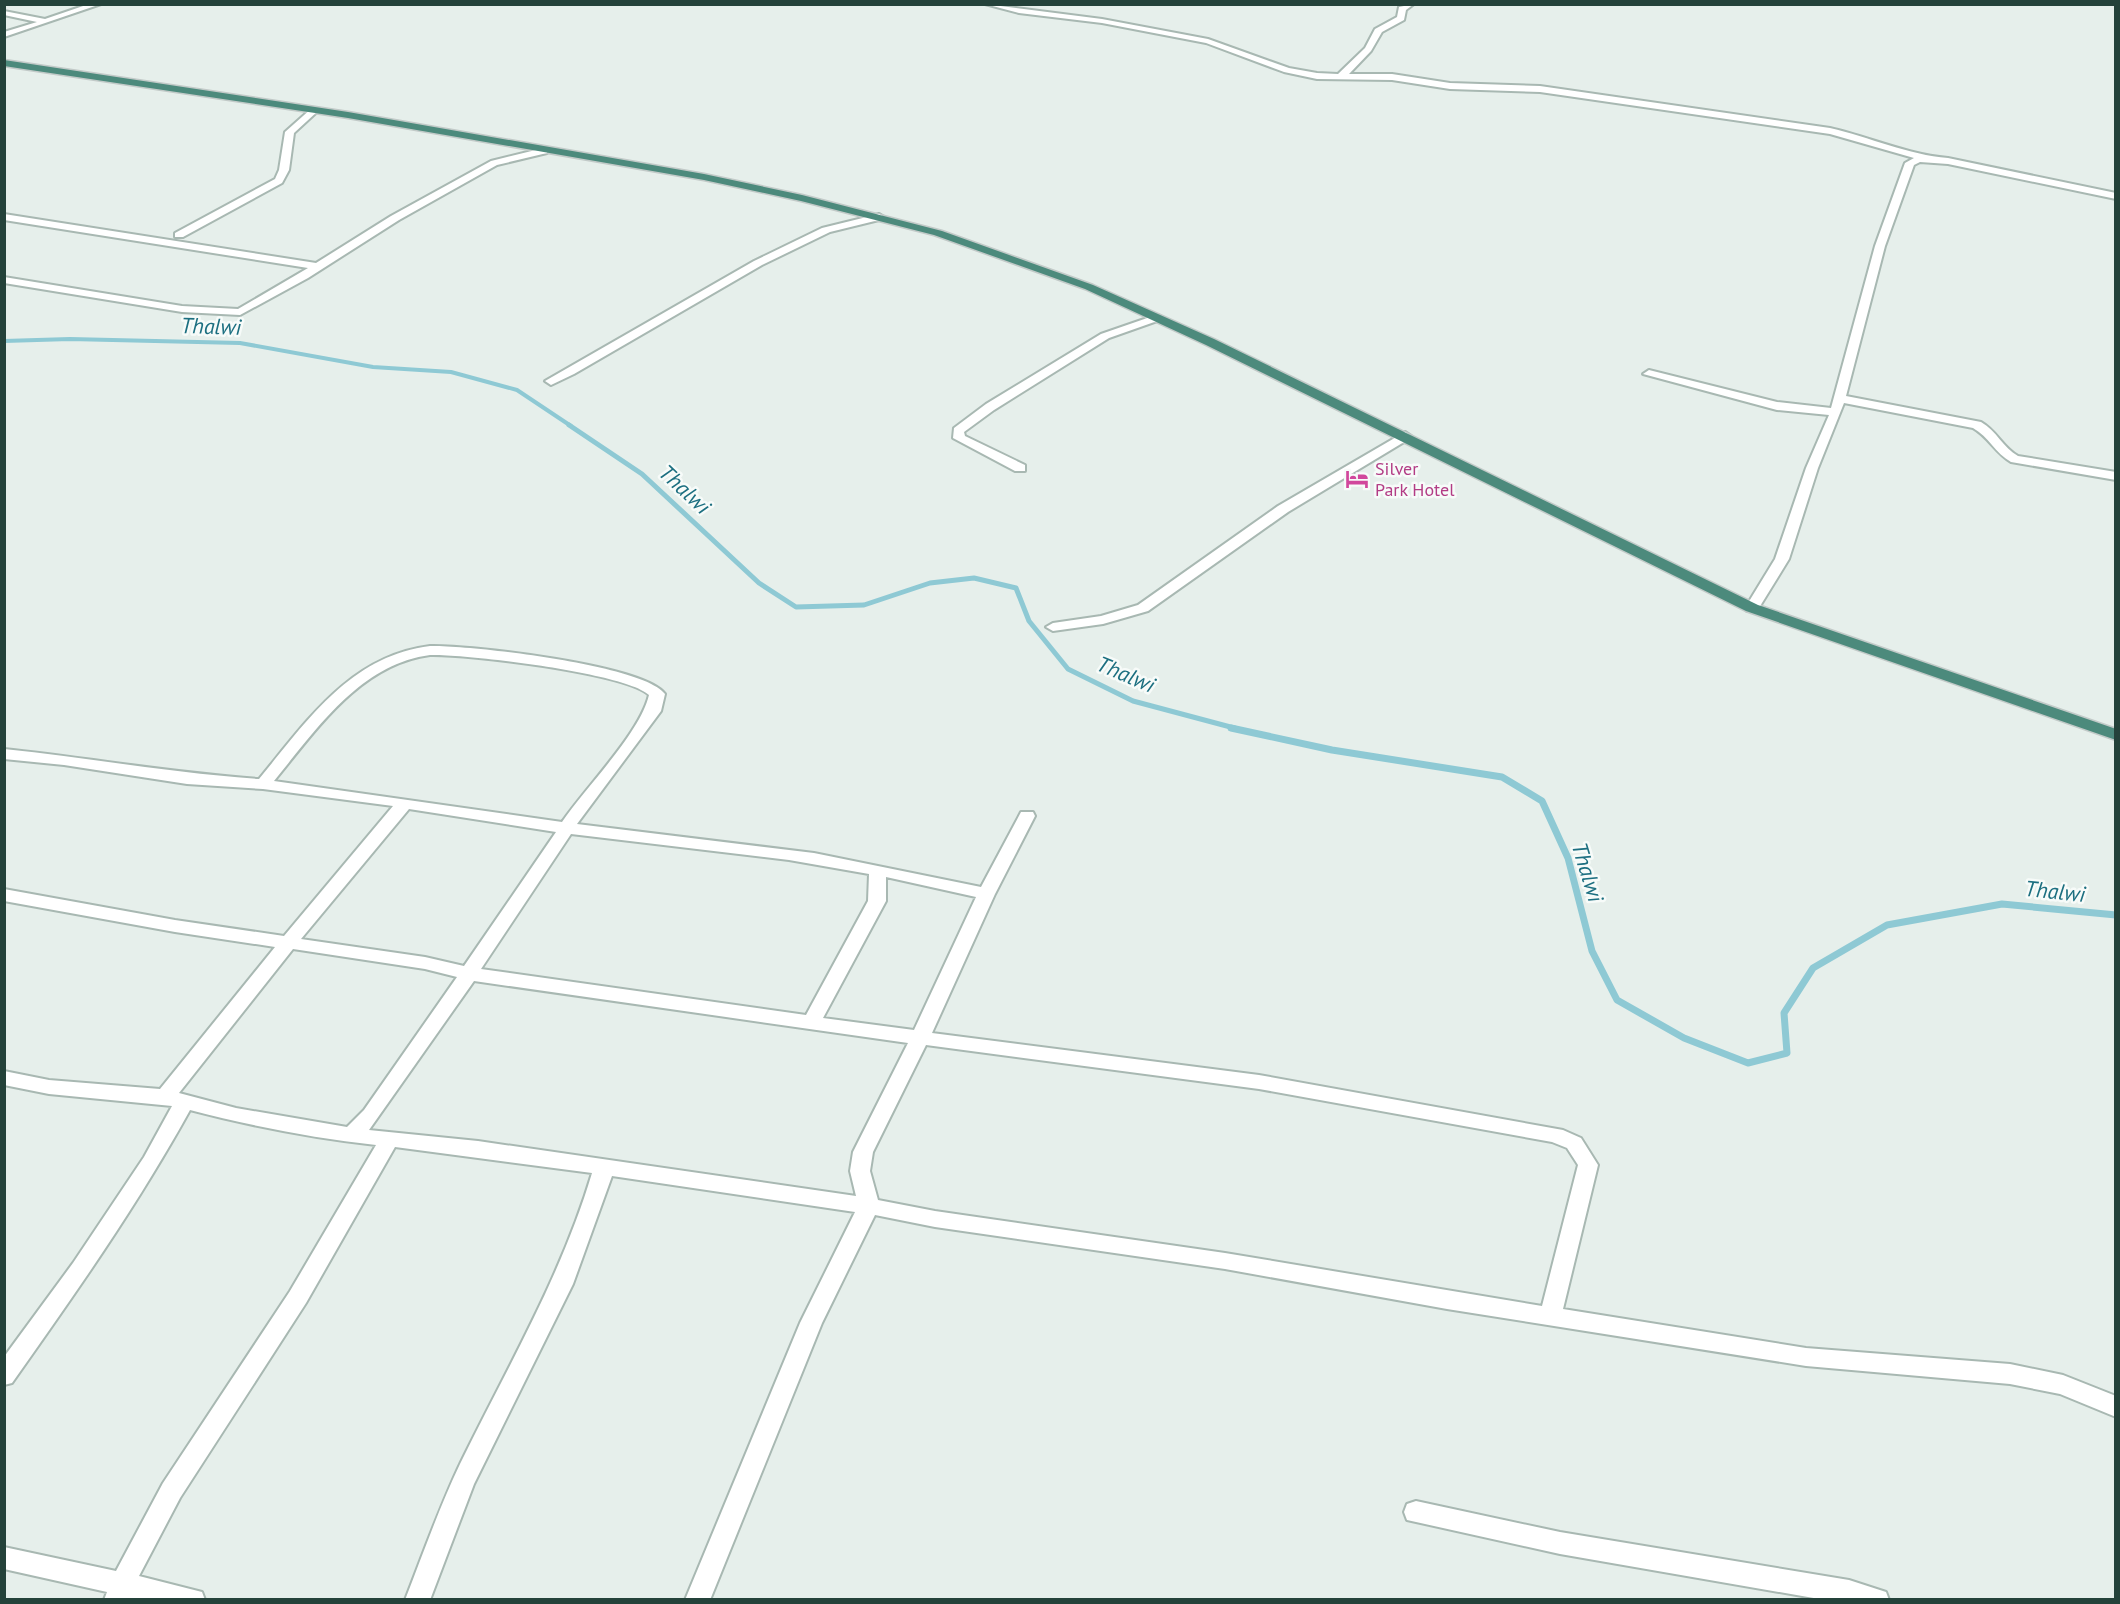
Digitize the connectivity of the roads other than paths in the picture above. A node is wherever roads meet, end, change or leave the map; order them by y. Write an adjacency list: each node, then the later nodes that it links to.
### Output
1 (98, 4): 5 (street)
2 (988, 4): 8 (street)
3 (1411, 4): 8 (street)
4 (4, 13): 5 (street)
5 (45, 21): 6 (street)
6 (4, 35)
7 (4, 63): 9 (highway)
8 (1339, 77): 11 (street)
9 (315, 110): 10 (highway); 15 (street)
10 (544, 151): 14 (highway); 16 (street)
11 (1925, 158): 12 (street); 21 (street)
12 (2115, 196)
13 (4, 217): 16 (street)
14 (879, 217): 18 (highway); 20 (street)
15 (178, 235)
16 (319, 267): 17 (street)
17 (4, 280)
18 (1156, 318): 23 (highway); 24 (street)
19 (1649, 374): 22 (street)
20 (551, 381)
21 (1841, 399): 22 (street); 25 (street)
22 (1836, 412): 26 (street)
23 (1405, 435): 26 (highway); 27 (street)
24 (1020, 468)
25 (2115, 476)
26 (1752, 608): 28 (highway)
27 (1053, 627)
28 (2115, 735)
29 (4, 754): 30 (street)
30 (263, 784): 31 (street); 33 (street)
31 (405, 803): 33 (street); 37 (street)
32 (1027, 816): 35 (street)
33 (566, 829): 34 (street); 38 (street)
34 (878, 870): 35 (street); 39 (street)
35 (986, 894): 40 (street)
36 (4, 895): 37 (street)
37 (287, 944): 38 (street); 42 (street)
38 (470, 974): 39 (street); 43 (street)
39 (812, 1021): 40 (street)
40 (921, 1037): 46 (street); 47 (street)
41 (4, 1078): 42 (street)
42 (174, 1100): 43 (street); 48 (street)
43 (352, 1135): 44 (street)
44 (389, 1139): 45 (street); 52 (street)
45 (604, 1168): 46 (street); 54 (street)
46 (869, 1206): 47 (street); 55 (street)
47 (1550, 1317): 49 (street)
48 (4, 1376)
49 (2115, 1407)
50 (1416, 1512): 56 (street)
51 (4, 1558): 52 (street)
52 (119, 1592): 53 (street)
53 (193, 1599)
54 (417, 1599)
55 (697, 1599)
56 (1877, 1599)

